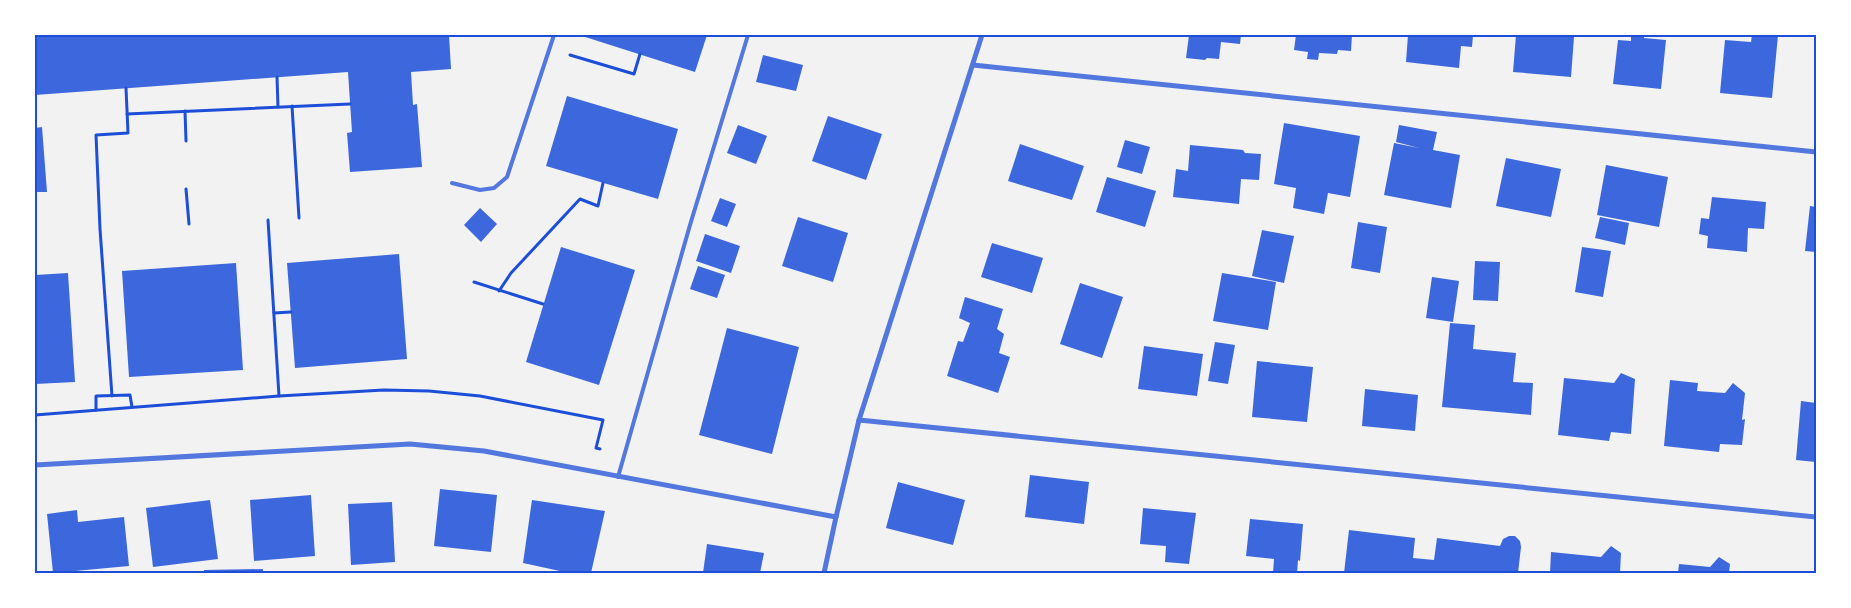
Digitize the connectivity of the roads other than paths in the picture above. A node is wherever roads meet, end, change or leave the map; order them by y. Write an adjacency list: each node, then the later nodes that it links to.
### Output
1 (554, 35): 6 (lane)
2 (748, 35): 9 (lane)
3 (982, 35): 4 (street)
4 (973, 65): 5 (street); 7 (street)
5 (1816, 152)
6 (452, 183)
7 (860, 420): 10 (street); 11 (street)
8 (35, 465): 9 (street)
9 (618, 476): 10 (street)
10 (836, 517): 12 (street)
11 (1816, 517)
12 (824, 573)

